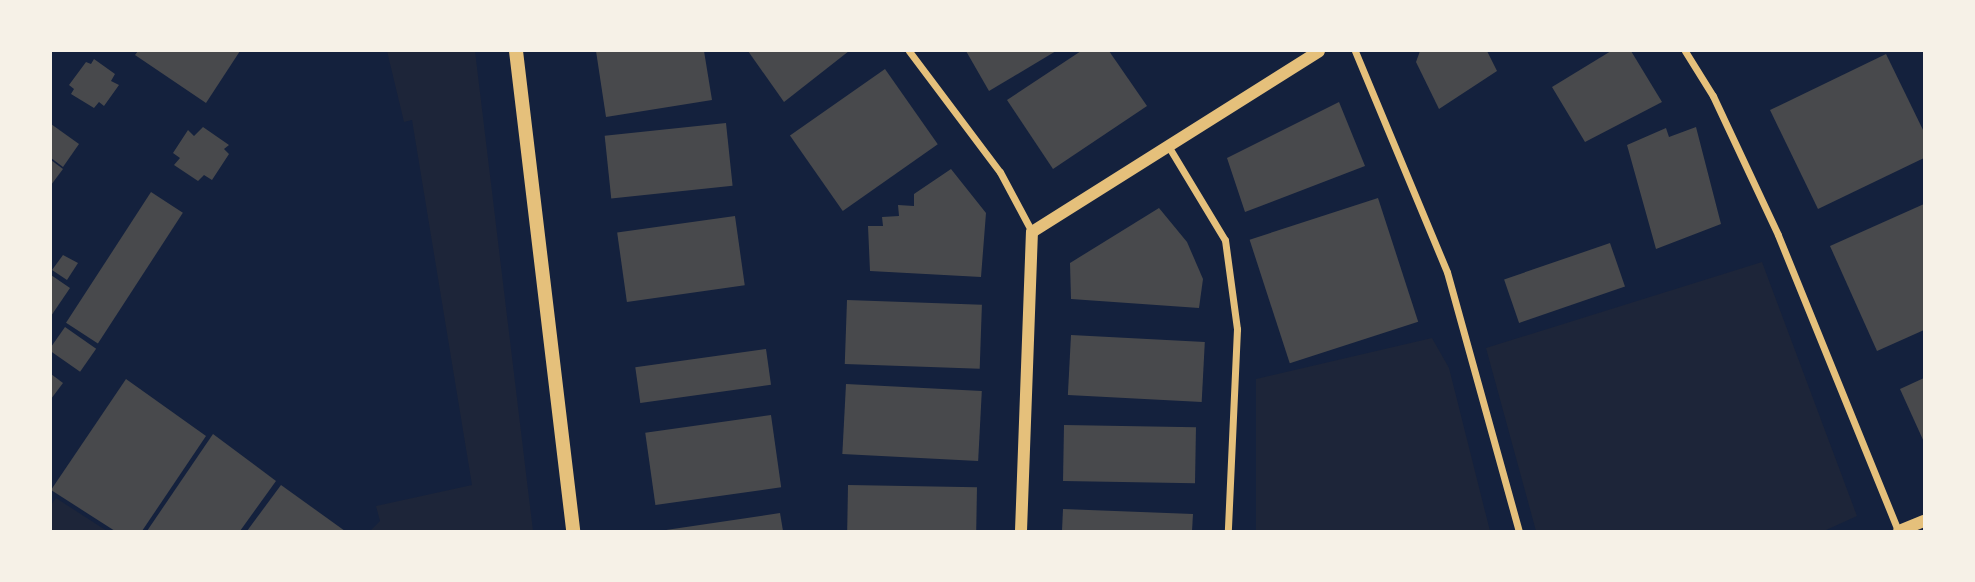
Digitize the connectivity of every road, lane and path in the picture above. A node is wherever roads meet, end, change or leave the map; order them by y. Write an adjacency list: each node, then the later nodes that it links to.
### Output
1 (516, 51): 8 (main road)
2 (909, 51): 7 (street)
3 (1320, 51): 6 (street)
4 (1355, 51): 15 (street)
5 (1685, 51): 16 (street)
6 (1170, 149): 7 (street); 14 (street)
7 (1032, 232): 13 (street)
8 (571, 516): 10 (main road); 11 (main road); 12 (main road)
9 (1924, 521): 16 (street)
10 (567, 531)
11 (573, 531)
12 (579, 531)
13 (1021, 531)
14 (1228, 531)
15 (1519, 531)
16 (1899, 531)

